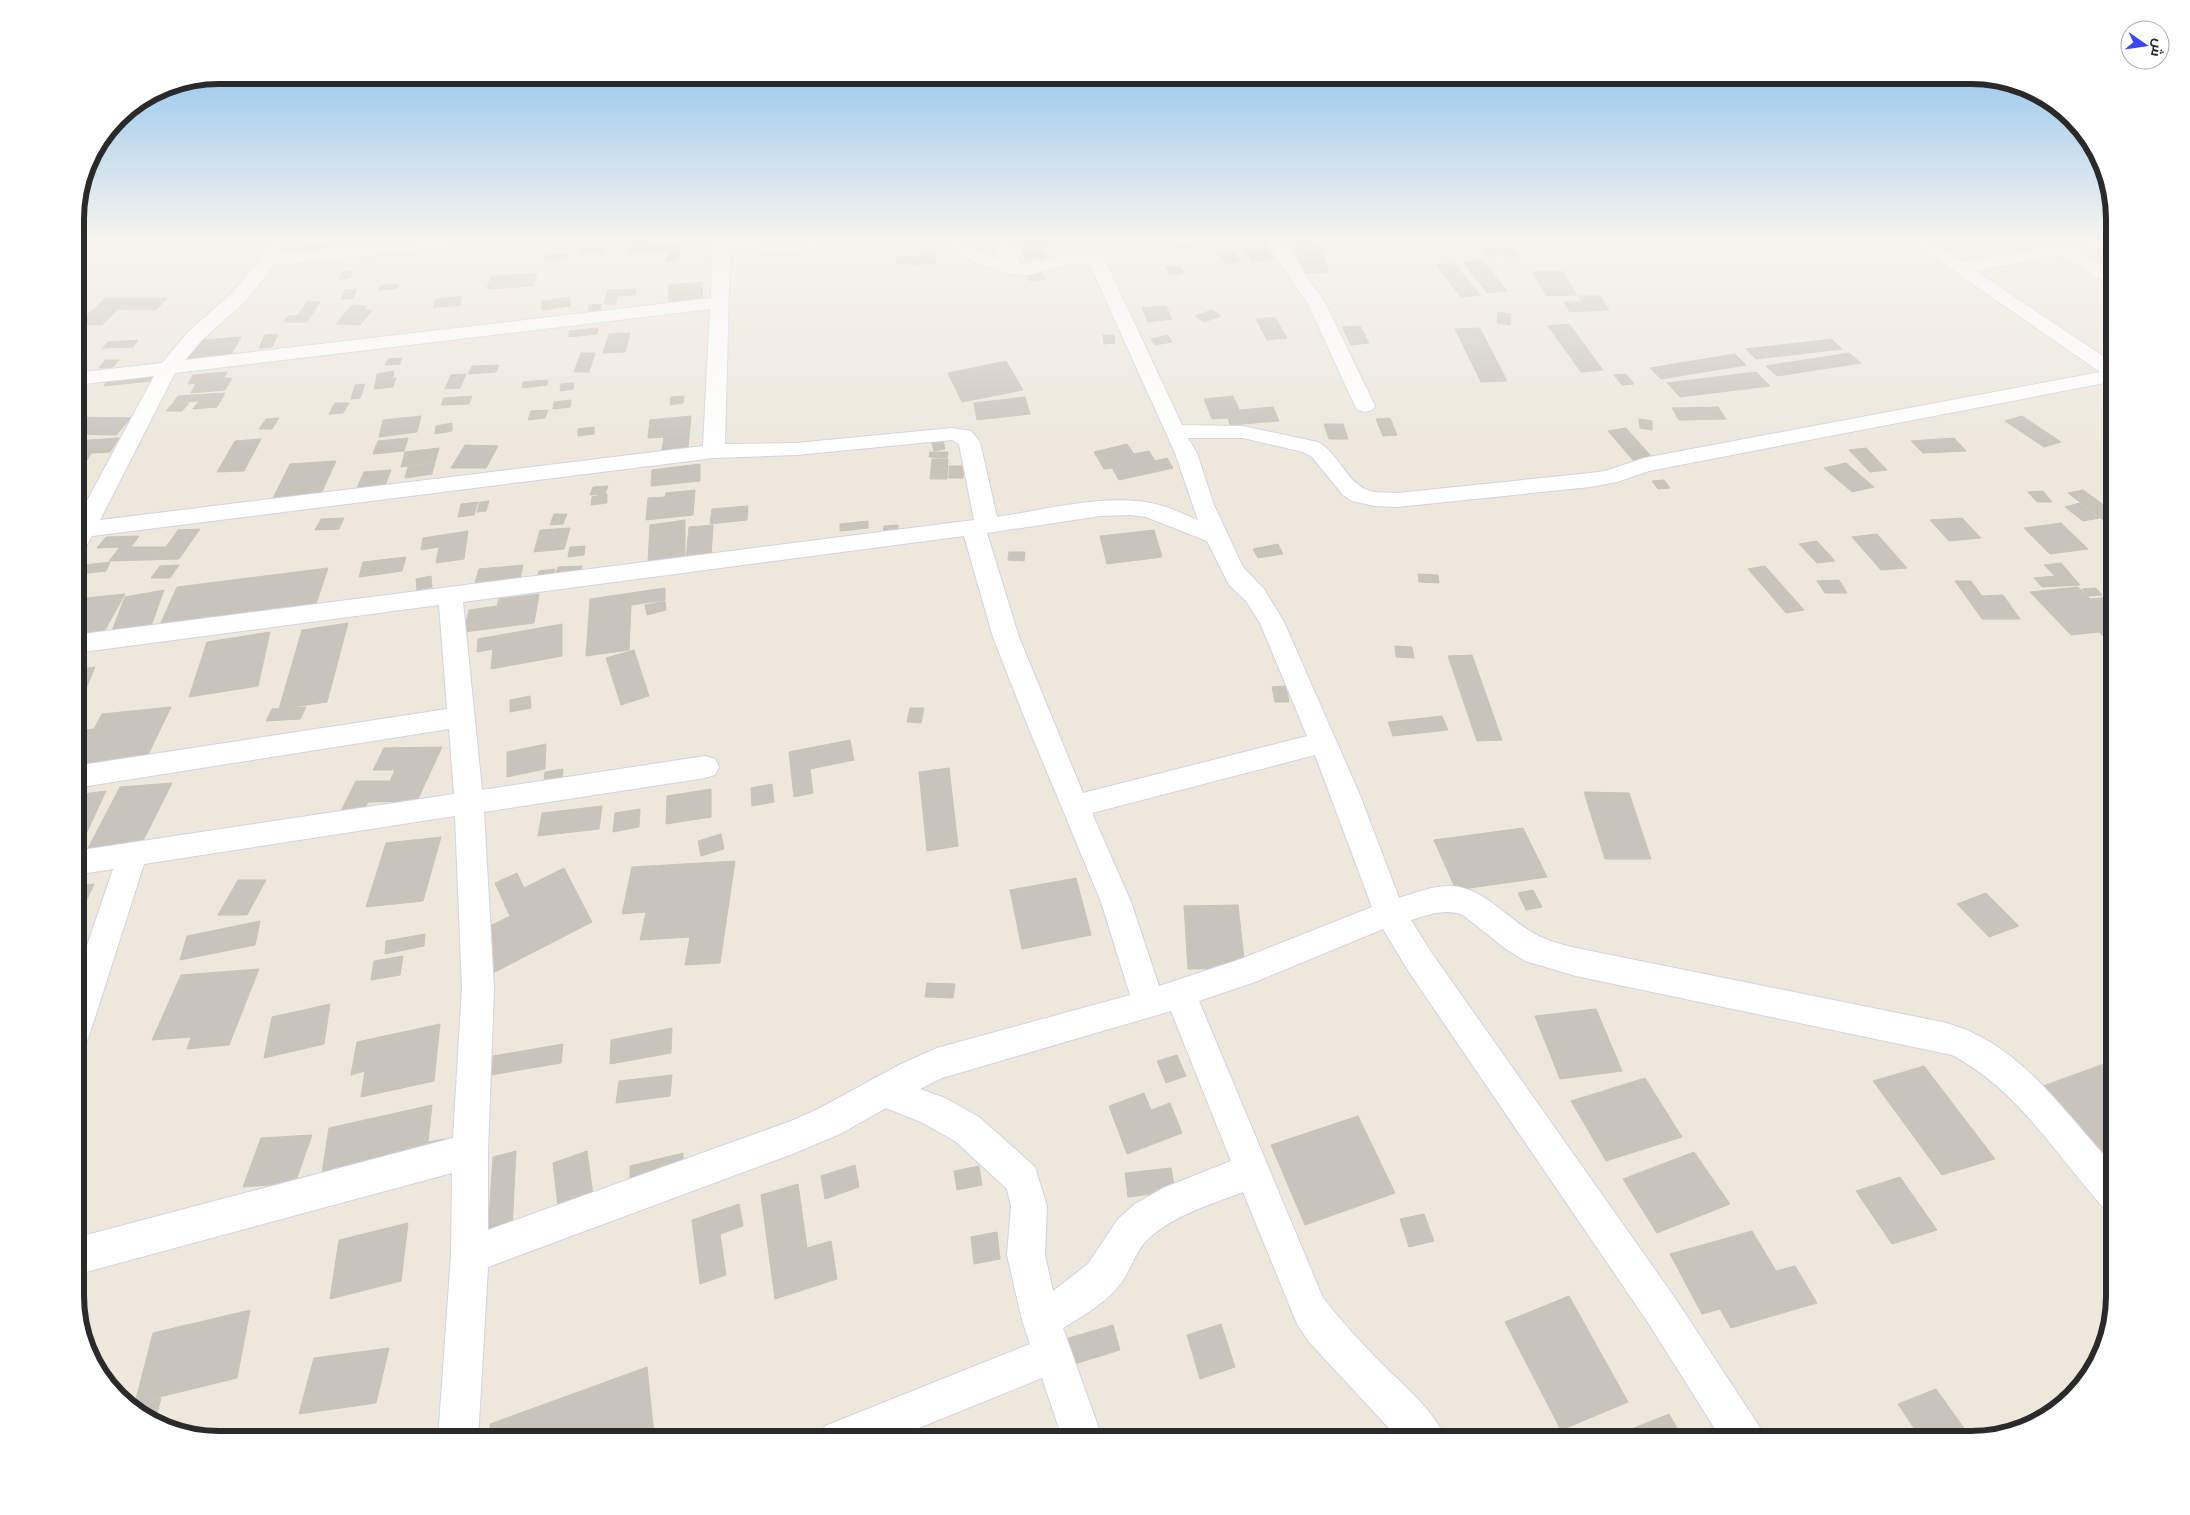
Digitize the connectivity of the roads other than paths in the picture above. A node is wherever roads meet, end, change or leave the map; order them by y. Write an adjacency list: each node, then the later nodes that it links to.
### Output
1 (225, 310): 7 (street)
2 (656, 310): 7 (street)
3 (721, 310): 13 (street)
4 (1119, 310): 12 (street)
5 (1320, 310): 11 (street)
6 (2022, 310): 8 (street)
7 (168, 368): 10 (street); 14 (street)
8 (2106, 368)
9 (2106, 376): 12 (street)
10 (84, 378)
11 (1365, 406)
12 (1174, 431): 17 (street)
13 (714, 451): 15 (street); 16 (street)
14 (84, 525)
15 (980, 526): 17 (street); 18 (street); 25 (street)
16 (84, 535)
17 (1217, 536): 21 (street)
18 (450, 596): 19 (street); 20 (street)
19 (84, 643)
20 (461, 717): 23 (street); 24 (street)
21 (1324, 742): 25 (street); 28 (street)
22 (705, 767): 24 (street)
23 (84, 776)
24 (469, 803): 26 (street); 32 (street)
25 (1075, 806): 29 (street)
26 (133, 853): 27 (street); 30 (street)
27 (84, 861)
28 (1390, 913): 29 (street); 34 (street); 42 (street)
29 (1165, 999): 31 (street); 33 (street)
30 (84, 1003)
31 (885, 1091): 36 (street); 37 (street)
32 (470, 1151): 35 (street); 36 (street)
33 (1253, 1171): 37 (street); 41 (street)
34 (2106, 1183)
35 (84, 1254)
36 (470, 1255): 38 (street)
37 (1048, 1337): 39 (street); 40 (street)
38 (459, 1431)
39 (857, 1431)
40 (1080, 1431)
41 (1419, 1431)
42 (1740, 1431)

